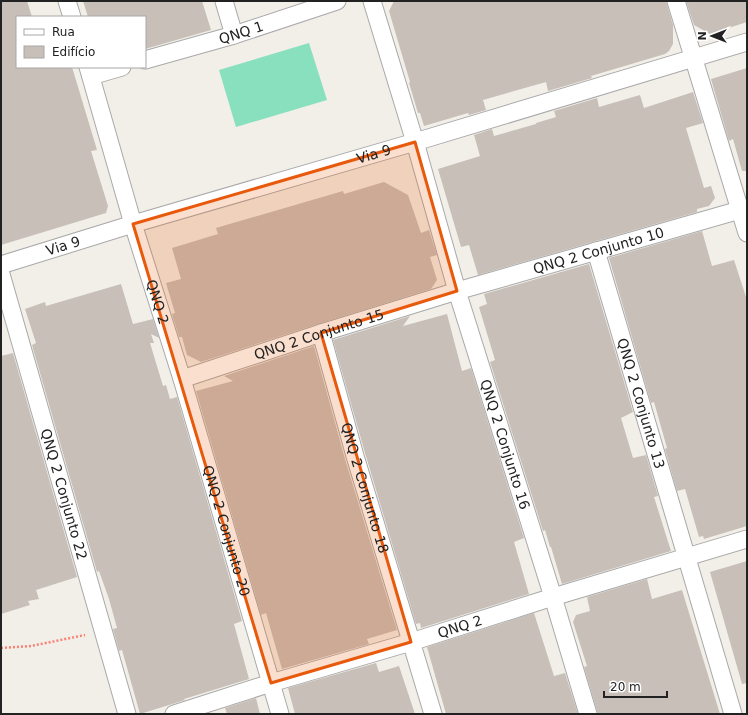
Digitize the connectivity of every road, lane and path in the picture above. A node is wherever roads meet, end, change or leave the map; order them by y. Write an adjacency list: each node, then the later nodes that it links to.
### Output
1 (67, 1): 6 (street)
2 (224, 1): 7 (street)
3 (337, 1): 7 (street, QNQ 1)
4 (372, 1): 13 (street)
5 (676, 1): 9 (street)
6 (72, 16)
7 (234, 35): 10 (street, QNQ 1)
8 (747, 42): 9 (street, Via 9)
9 (694, 58): 13 (street, Via 9); 14 (street)
10 (146, 60)
11 (114, 68): 12 (street)
12 (89, 71): 15 (street)
13 (415, 142): 15 (street, Via 9); 20 (street)
14 (744, 209): 16 (street); 17 (street, QNQ 2 Conjunto 10)
15 (133, 224): 18 (street, Via 9); 22 (street, QNQ 2)
16 (747, 233)
17 (596, 251): 20 (street, QNQ 2 Conjunto 10); 24 (street, QNQ 2 Conjunto 13)
18 (1, 265)
19 (1, 274): 26 (street, QNQ 2 Conjunto 22)
20 (458, 291): 21 (street, QNQ 2 Conjunto 15); 25 (street, QNQ 2 Conjunto 16)
21 (321, 333): 22 (street, QNQ 2 Conjunto 15); 27 (street, QNQ 2 Conjunto 18)
22 (182, 380): 29 (street, QNQ 2 Conjunto 20)
23 (747, 539): 24 (street, QNQ 2)
24 (686, 557): 25 (street, QNQ 2); 35 (street, QNQ 2 Conjunto 13)
25 (553, 597): 27 (street, QNQ 2); 34 (street, QNQ 2 Conjunto 16)
26 (104, 632): 28 (path); 30 (street, QNQ 2 Conjunto 22)
27 (411, 642): 29 (street, QNQ 2); 33 (street, QNQ 2 Conjunto 18)
28 (1, 648)
29 (271, 683): 31 (street, QNQ 2); 32 (street, QNQ 2 Conjunto 20)
30 (127, 714)
31 (174, 714)
32 (280, 714)
33 (433, 714)
34 (588, 714)
35 (733, 714)

